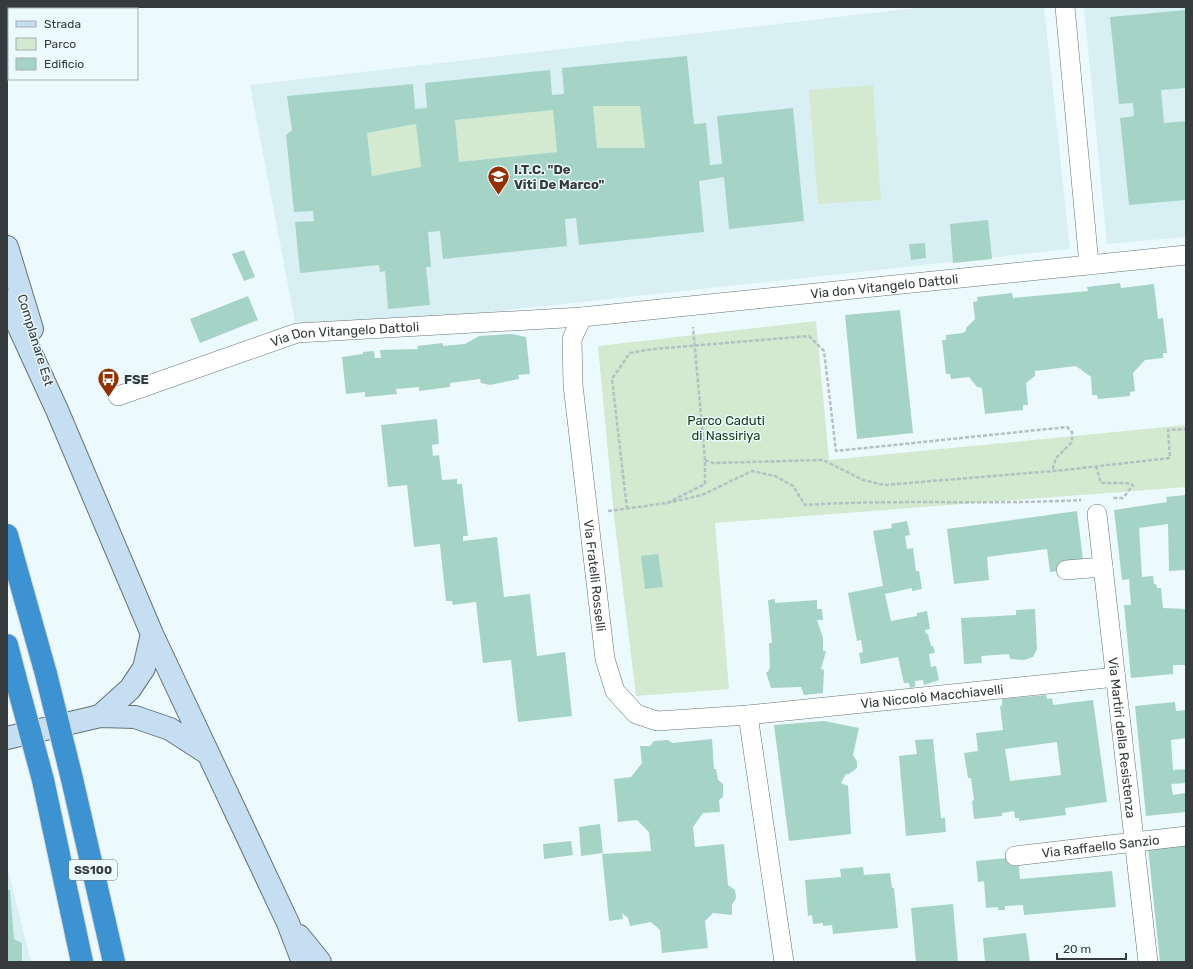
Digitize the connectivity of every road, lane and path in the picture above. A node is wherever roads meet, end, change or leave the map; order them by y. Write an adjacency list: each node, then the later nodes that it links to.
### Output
1 (1065, 7): 4 (street)
2 (7, 247): 10 (main road, Complanare Est)
3 (1186, 255): 4 (street, Via don Vitangelo Dattoli)
4 (1089, 264): 6 (street, Via don Vitangelo Dattoli)
5 (7, 301): 10 (main road)
6 (691, 306): 7 (street, Via don Vitangelo Dattoli); 8 (path)
7 (582, 317): 9 (street, Via Don Vitangelo Dattoli); 19 (street, Via Fratelli Rosselli)
8 (694, 345): 12 (path); 14 (path); 18 (path)
9 (118, 396)
10 (57, 410): 23 (main road)
11 (1186, 429): 13 (path)
12 (705, 460): 14 (path); 16 (path)
13 (1096, 466): 14 (path); 17 (path)
14 (1052, 471)
15 (1083, 500): 16 (path)
16 (667, 504): 18 (path)
17 (1102, 506): 21 (street, Via Martiri della Resistenza)
18 (627, 509): 19 (path)
19 (588, 514): 26 (street, Via Fratelli Rosselli)
20 (7, 535): 35 (highway, SS100, bridge)
21 (1102, 567): 22 (street); 25 (street, Via Martiri della Resistenza)
22 (1066, 570)
23 (152, 634): 27 (main road); 29 (main road)
24 (7, 645): 34 (highway, SS100, bridge)
25 (1116, 677): 26 (street, Via Niccolò Macchiavelli); 31 (street, Via Martiri della Resistenza)
26 (748, 715): 38 (street)
27 (100, 716): 28 (main road); 29 (main road)
28 (7, 738)
29 (208, 753): 33 (main road)
30 (1186, 836): 31 (street, Via Raffaello Sanzio)
31 (1135, 843): 32 (street, Via Raffaello Sanzio); 39 (street, Via Martiri della Resistenza)
32 (1015, 856)
33 (288, 923): 36 (main road); 37 (main road)
34 (82, 962)
35 (114, 962)
36 (303, 962)
37 (320, 962)
38 (784, 962)
39 (1148, 962)

